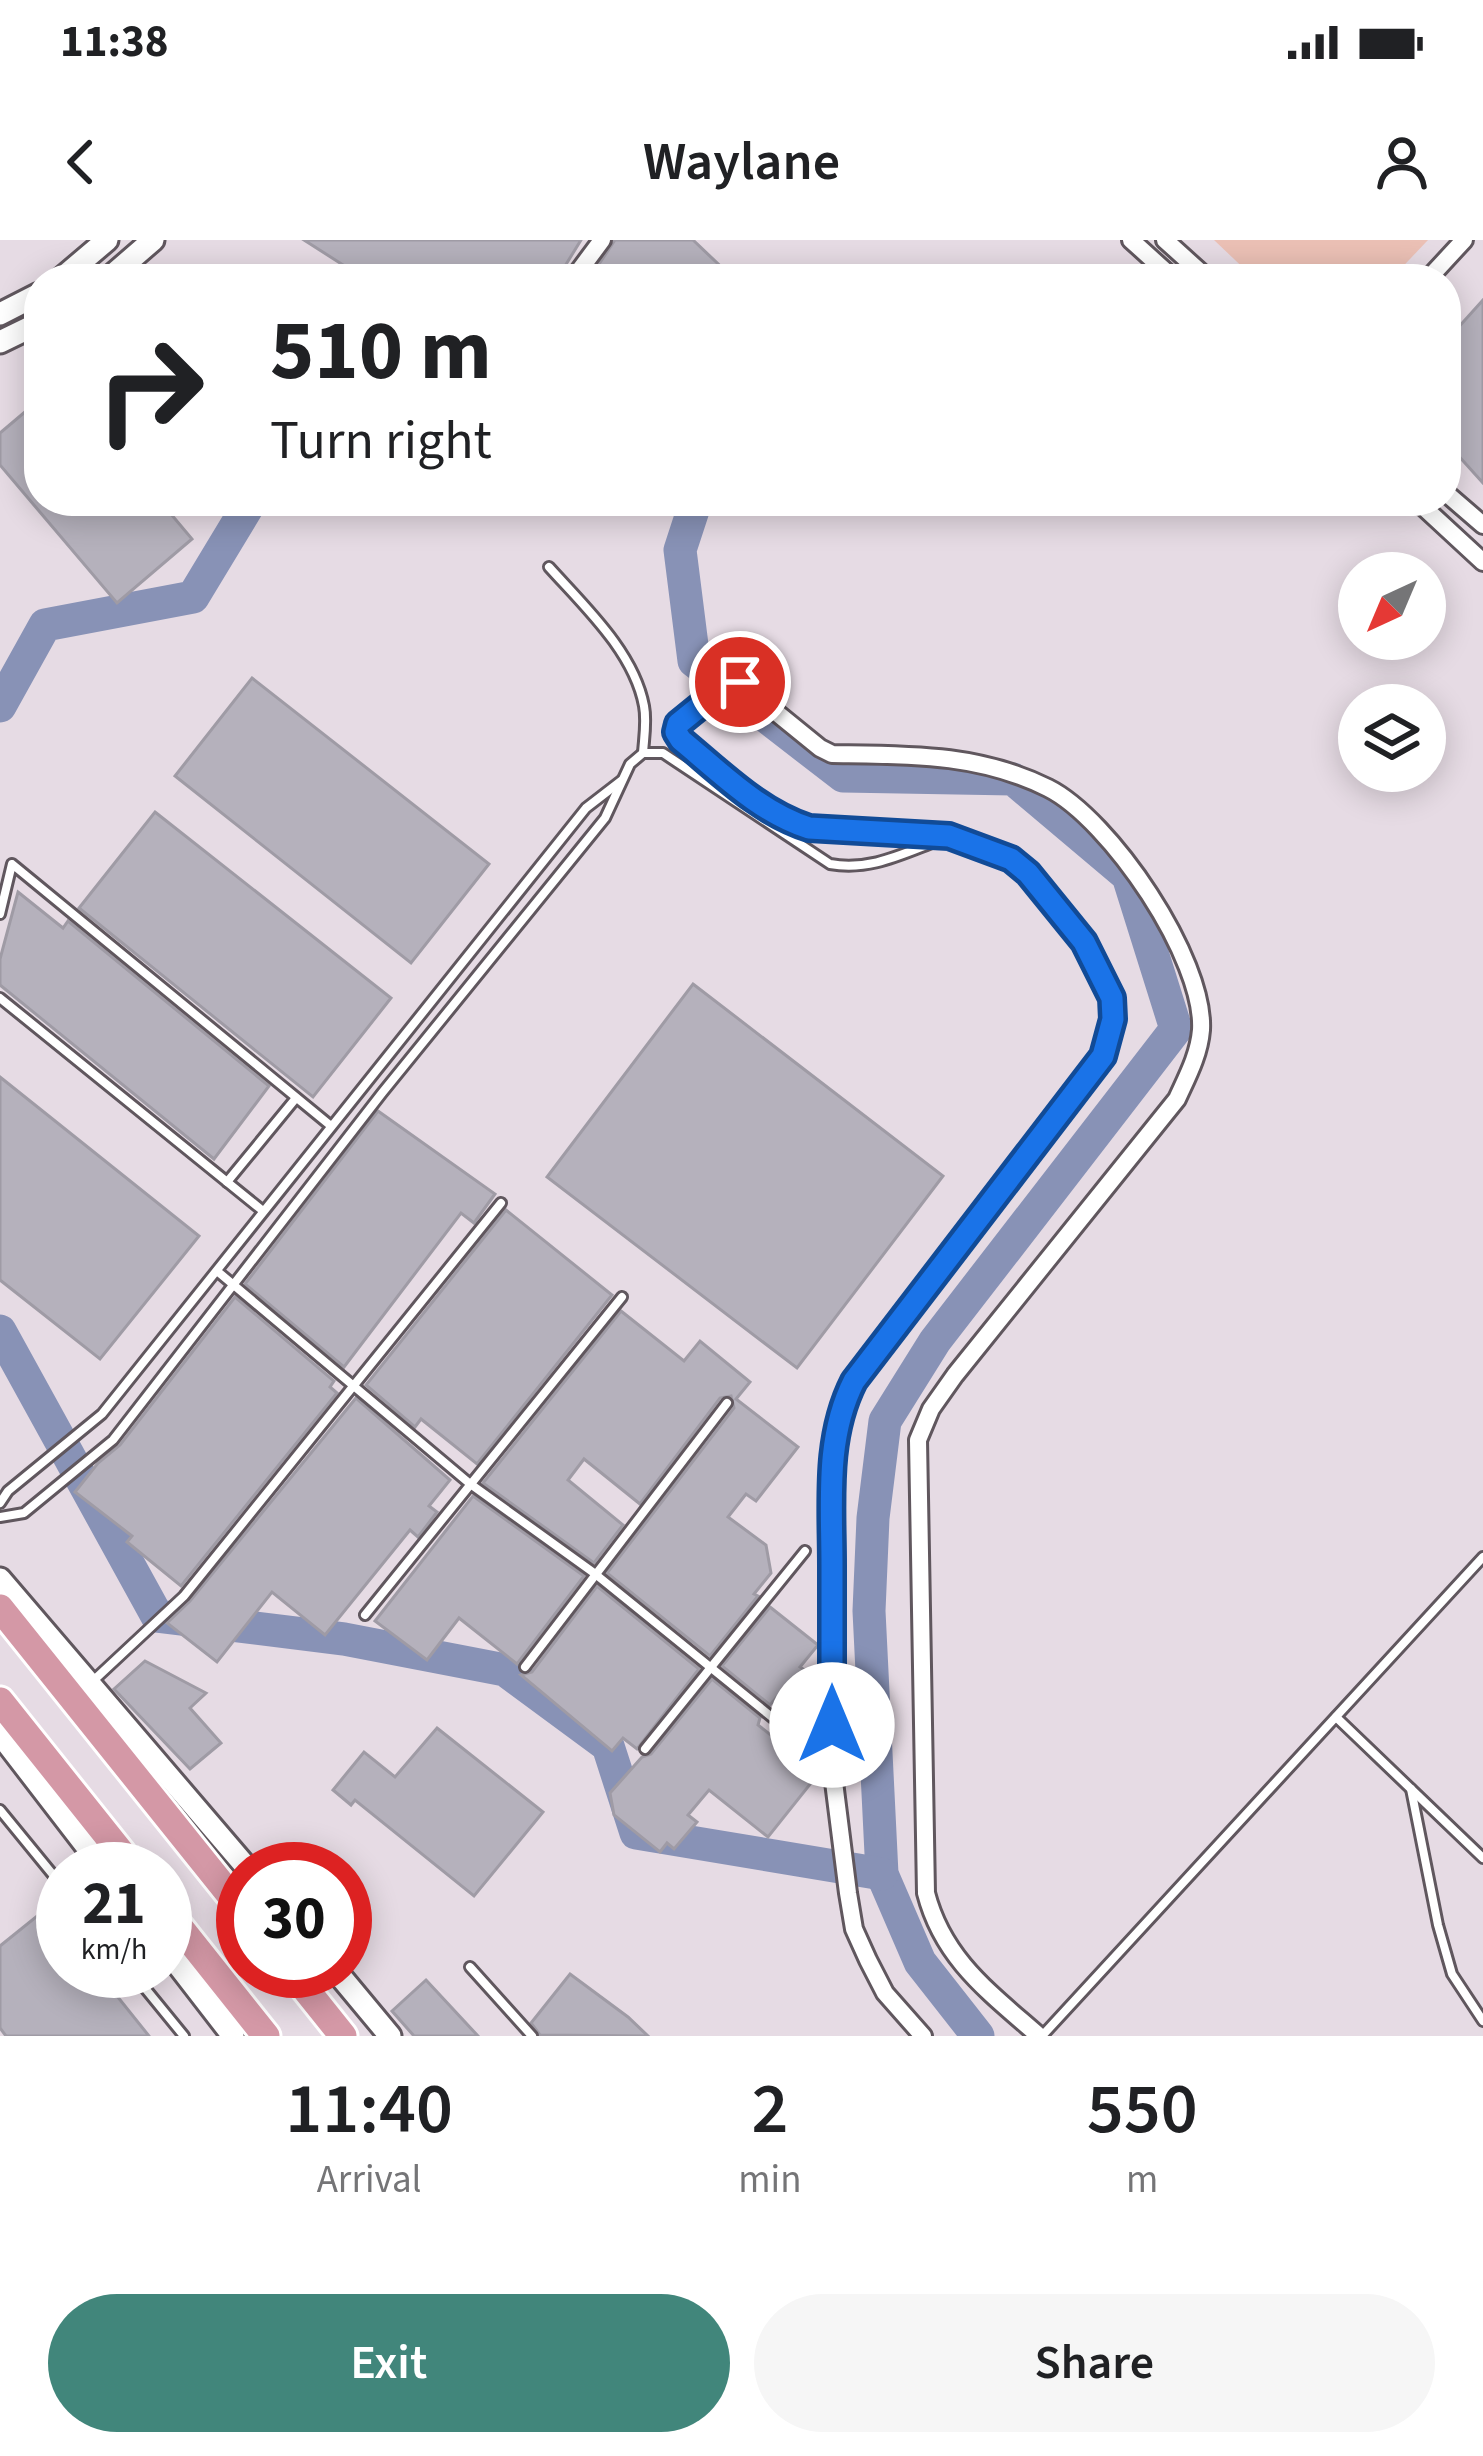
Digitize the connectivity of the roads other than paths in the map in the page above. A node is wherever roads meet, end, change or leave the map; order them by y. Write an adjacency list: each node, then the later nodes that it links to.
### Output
1 (107, 240): 6 (street)
2 (153, 240): 7 (street)
3 (1131, 240): 8 (street)
4 (1165, 240): 9 (street)
5 (1464, 240): 10 (street)
6 (79, 264)
7 (125, 264)
8 (1157, 264)
9 (1191, 264)
10 (1442, 264)
11 (1433, 516): 12 (street)
12 (1483, 562)
13 (549, 567): 14 (lane)
14 (643, 753): 15 (lane); 16 (lane)
15 (622, 780): 20 (lane); 25 (lane)
16 (949, 836): 47 (street); 72 (street)
17 (0, 914): 19 (lane)
18 (0, 998): 21 (lane)
19 (296, 1098): 20 (lane); 21 (lane)
20 (331, 1126): 23 (lane)
21 (227, 1182): 23 (lane)
22 (501, 1203): 27 (lane)
23 (263, 1211): 24 (lane)
24 (216, 1270): 25 (lane); 30 (lane)
25 (232, 1286): 27 (lane); 31 (lane)
26 (622, 1297): 29 (lane)
27 (355, 1384): 29 (lane); 40 (lane)
28 (727, 1403): 34 (lane)
29 (470, 1483): 34 (lane); 37 (lane)
30 (0, 1503)
31 (0, 1517)
32 (805, 1551): 38 (lane)
33 (1483, 1557): 42 (lane)
34 (595, 1573): 38 (lane); 39 (lane)
35 (0, 1579): 40 (street)
36 (0, 1607): 44 (highway)
37 (365, 1615)
38 (710, 1666): 46 (lane); 47 (lane)
39 (525, 1667)
40 (90, 1684): 45 (street)
41 (0, 1701): 50 (highway)
42 (1336, 1717): 48 (lane); 72 (lane)
43 (0, 1734): 51 (street)
44 (110, 1745): 45 (highway); 57 (highway)
45 (141, 1746): 54 (street)
46 (645, 1749)
47 (832, 1766): 71 (street)
48 (1411, 1789): 56 (lane); 64 (lane)
49 (0, 1810): 55 (lane)
50 (91, 1816): 52 (highway); 53 (highway)
51 (84, 1842)
52 (96, 1842)
53 (112, 1842)
54 (225, 1842)
55 (36, 1854)
56 (1483, 1858)
57 (216, 1877)
58 (192, 1943): 67 (highway)
59 (470, 1967): 70 (lane)
60 (192, 1983): 66 (street)
61 (153, 1998): 65 (lane)
62 (313, 1998): 68 (highway)
63 (358, 1998): 69 (street)
64 (1483, 2021)
65 (184, 2036)
66 (232, 2036)
67 (266, 2036)
68 (343, 2036)
69 (390, 2036)
70 (532, 2036)
71 (922, 2036)
72 (1040, 2036)

